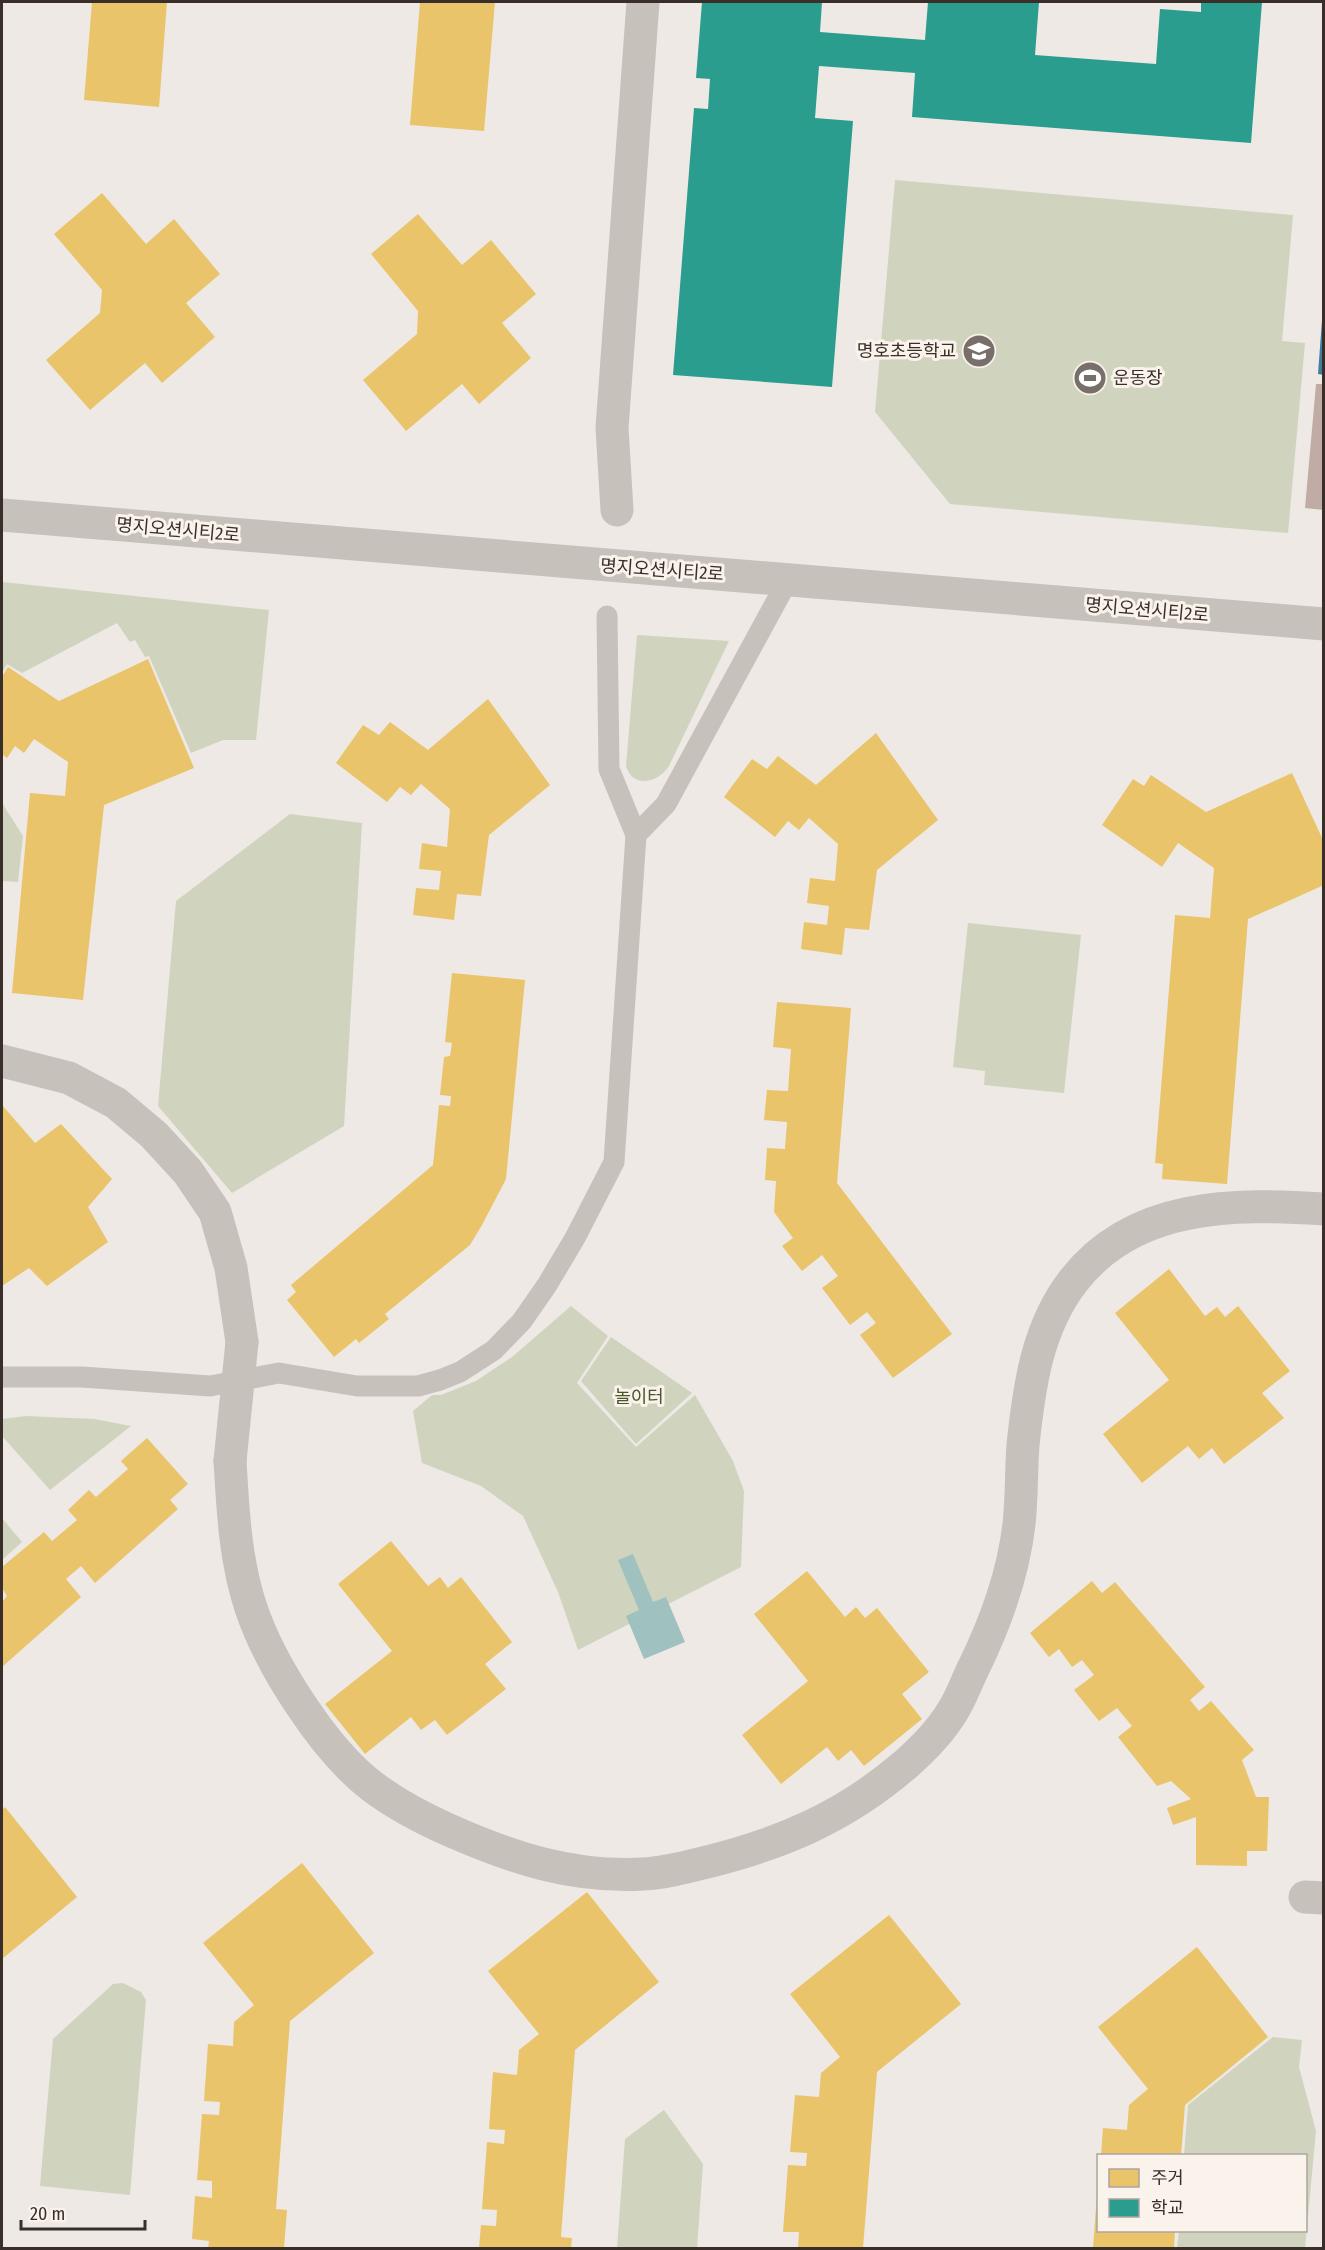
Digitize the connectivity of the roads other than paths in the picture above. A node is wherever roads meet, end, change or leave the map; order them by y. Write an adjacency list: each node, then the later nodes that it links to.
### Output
1 (643, 2): 2 (street)
2 (617, 510)
3 (2, 515): 4 (street, 명지오션시티2로)
4 (788, 580): 6 (street, 명지오션시티2로); 7 (lane)
5 (607, 616): 7 (lane)
6 (1323, 624)
7 (636, 835): 10 (lane)
8 (2, 1061): 9 (street, bridge)
9 (1323, 1209)
10 (2, 1377)

